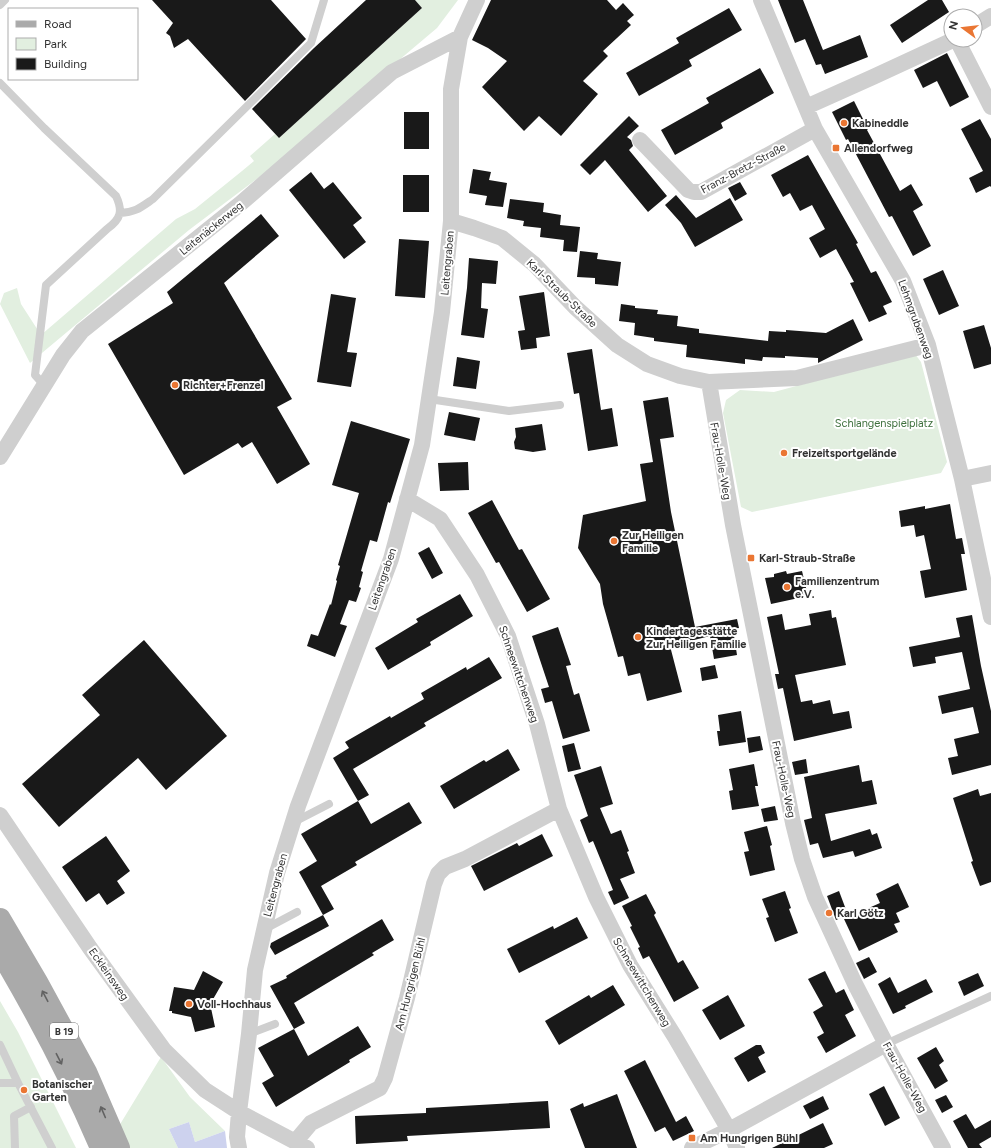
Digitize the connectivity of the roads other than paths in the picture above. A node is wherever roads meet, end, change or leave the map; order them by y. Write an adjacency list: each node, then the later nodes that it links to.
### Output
1 (5, 0): 5 (lane)
2 (324, 0): 14 (lane)
3 (477, 0): 6 (street, Leitengraben)
4 (761, 0): 10 (street, Lehmgrubenweg)
5 (0, 5)
6 (460, 37): 15 (street, Leitengraben); 18 (street, Leitenäckerweg)
7 (943, 45): 10 (street)
8 (961, 48): 11 (street)
9 (0, 83): 14 (lane)
10 (806, 107): 12 (street, Lehmgrubenweg)
11 (991, 107)
12 (815, 129): 13 (street, Franz-Bretz-Straße); 16 (street, Lehmgrubenweg)
13 (640, 140)
14 (120, 213): 18 (lane)
15 (451, 221): 17 (street, Karl-Straub-Straße); 19 (street, Leitengraben)
16 (928, 345): 17 (street, Karl-Straub-Straße); 23 (street, Lehmgrubenweg)
17 (708, 382): 37 (street, Frau-Holle-Weg)
18 (44, 385): 21 (street, Leitenäckerweg)
19 (429, 399): 20 (lane); 24 (street, Leitengraben)
20 (560, 405)
21 (0, 457)
22 (991, 473): 23 (street)
23 (962, 479): 25 (street, Lehmgrubenweg)
24 (407, 499): 27 (street, Schneewittchenweg); 29 (street, Leitengraben)
25 (991, 617)
26 (329, 804): 29 (lane)
27 (559, 809): 43 (street, Schneewittchenweg); 44 (street, Am Hungrigen Bühl)
28 (0, 815): 42 (street, Eckleinsweg)
29 (293, 822): 32 (street, Leitengraben)
30 (297, 912): 32 (lane)
31 (0, 919): 48 (main road, B 19, one-way to 31)
32 (264, 929): 36 (street, Leitengraben)
33 (0, 951): 47 (main road, B 19, one-way to 47)
34 (991, 996): 37 (lane)
35 (276, 1024): 36 (lane)
36 (249, 1034): 42 (street, Leitengraben)
37 (886, 1044): 43 (street); 52 (street, Frau-Holle-Weg)
38 (0, 1045): 39 (lane)
39 (18, 1082): 40 (lane); 41 (lane)
40 (0, 1083)
41 (31, 1108): 45 (lane); 46 (lane)
42 (239, 1112): 44 (street, Am Hungrigen Bühl); 49 (street, Leitengraben)
43 (728, 1130): 50 (street); 51 (street, Schneewittchenweg)
44 (301, 1145)
45 (14, 1148)
46 (52, 1148)
47 (101, 1148)
48 (119, 1148)
49 (239, 1148)
50 (692, 1148)
51 (737, 1148)
52 (943, 1148)

